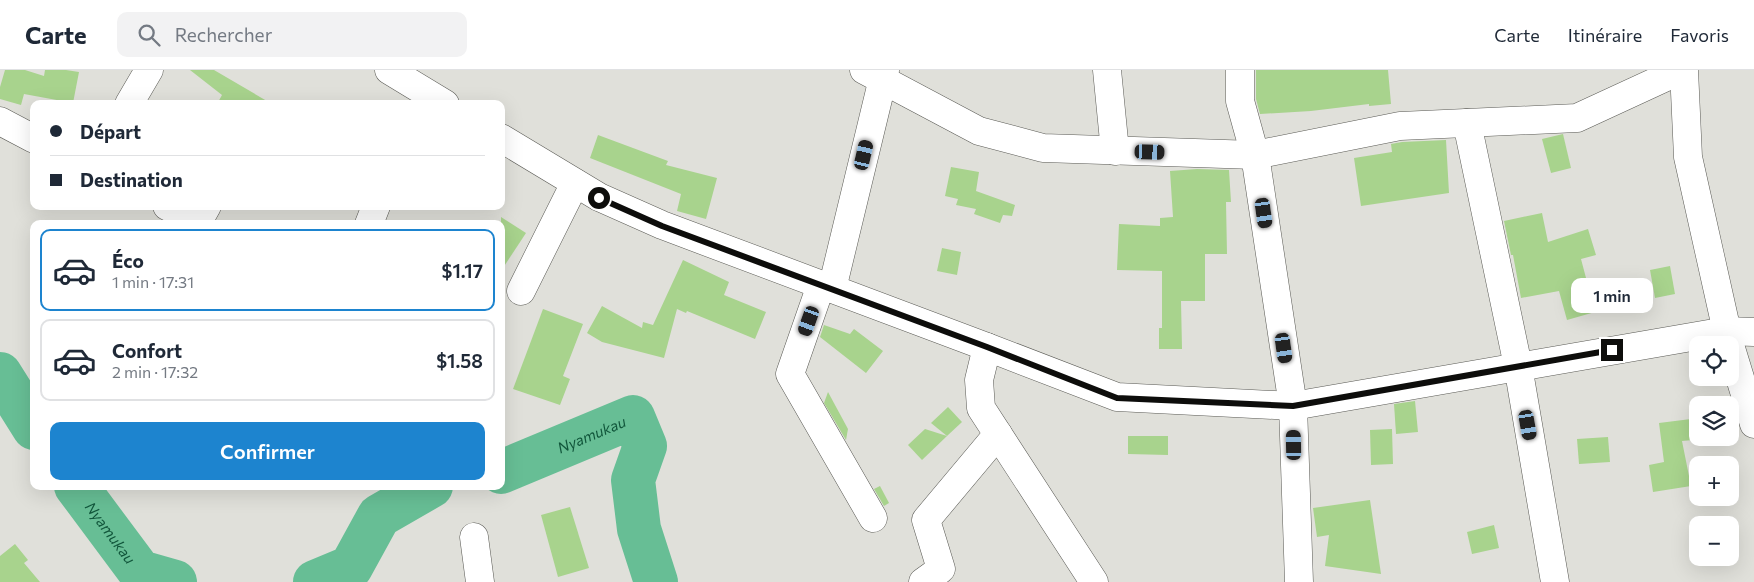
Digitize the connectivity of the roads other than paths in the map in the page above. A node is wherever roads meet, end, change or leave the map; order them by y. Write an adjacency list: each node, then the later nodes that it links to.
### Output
1 (149, 70): 8 (street)
2 (389, 70): 7 (street)
3 (1107, 70): 14 (street)
4 (1240, 70): 15 (street)
5 (1682, 70): 11 (street); 22 (street)
6 (877, 73): 14 (street); 19 (street)
7 (416, 96): 9 (street)
8 (132, 100)
9 (430, 100)
10 (0, 122): 12 (street)
11 (1467, 123): 15 (street); 26 (street)
12 (30, 137)
13 (505, 140): 16 (street)
14 (1115, 150): 15 (street)
15 (1255, 155): 28 (street)
16 (575, 183): 19 (street); 20 (street)
17 (175, 210): 18 (street)
18 (194, 220)
19 (827, 287): 25 (street); 31 (street)
20 (521, 291)
21 (1754, 332): 23 (street)
22 (1727, 336)
23 (1739, 337)
24 (1689, 345): 26 (street)
25 (987, 347): 28 (street); 30 (street)
26 (1518, 366): 28 (street); 37 (street)
27 (1739, 376): 29 (street)
28 (1293, 406): 36 (street)
29 (1754, 424)
30 (998, 434): 34 (street); 35 (street)
31 (872, 518)
32 (474, 536): 33 (street)
33 (480, 582)
34 (923, 582)
35 (1094, 582)
36 (1298, 582)
37 (1555, 582)

